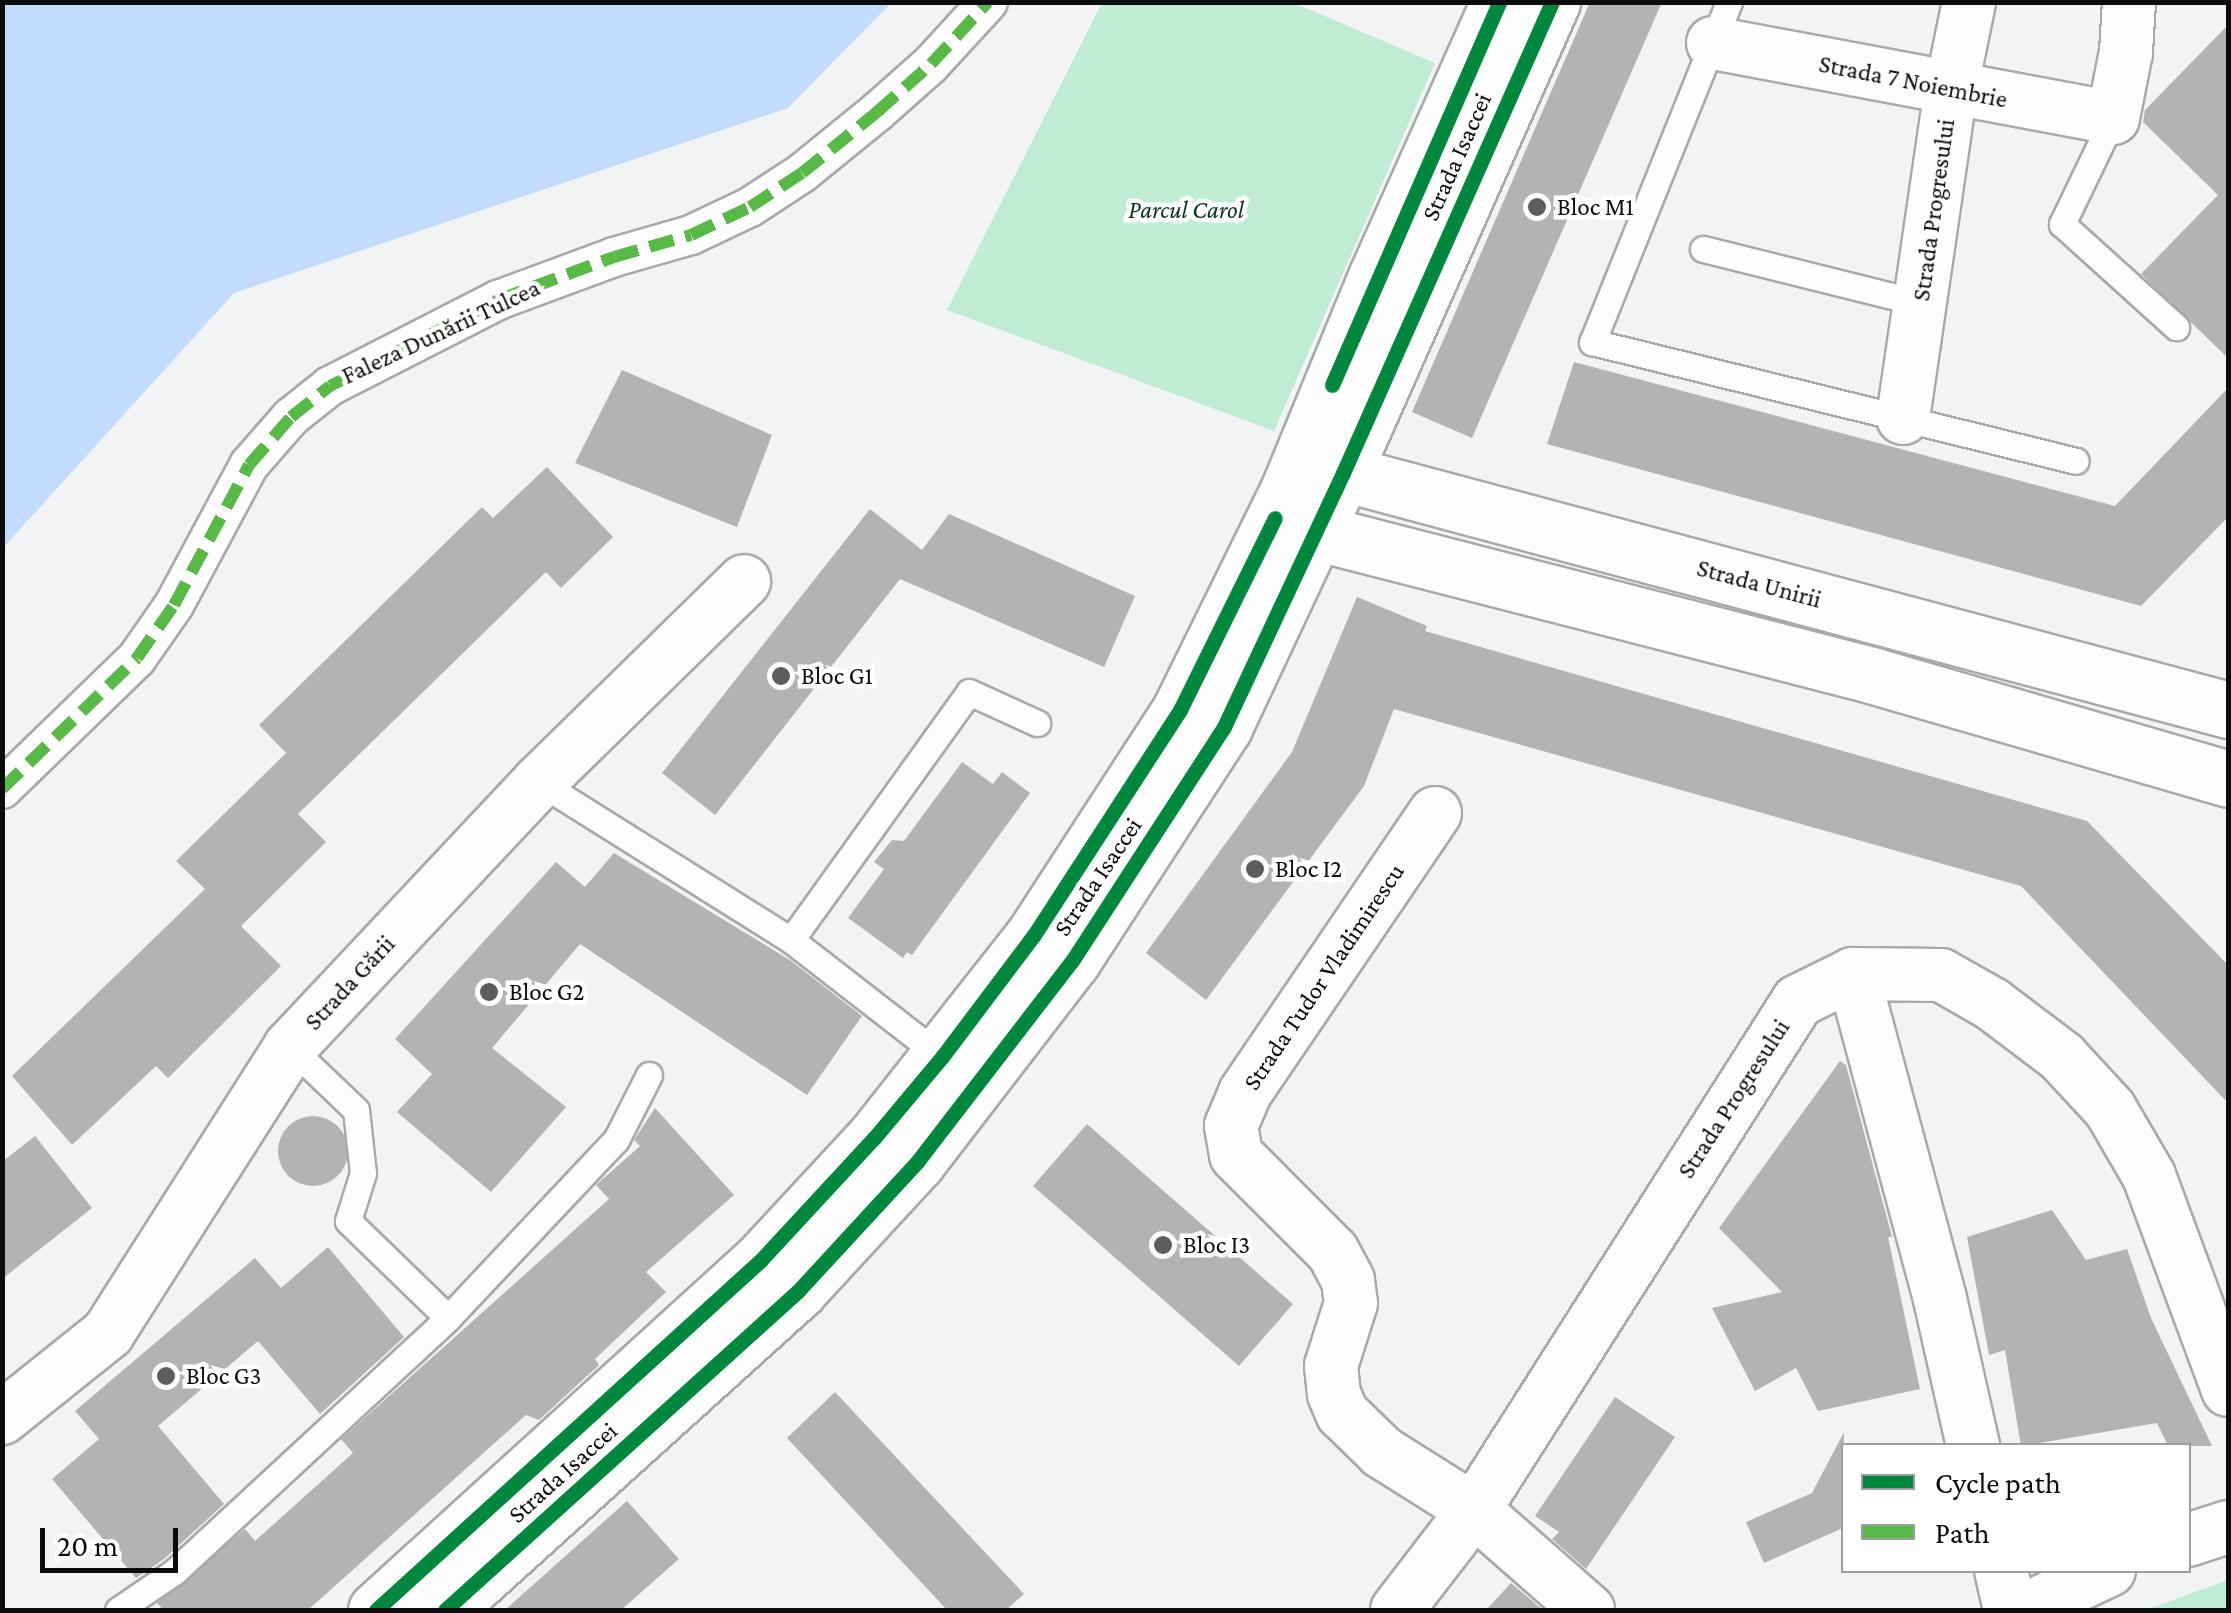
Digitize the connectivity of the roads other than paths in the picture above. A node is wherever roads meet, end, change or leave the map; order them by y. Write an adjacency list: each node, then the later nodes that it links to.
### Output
1 (988, 2): 21 (street, Faleza Dunării Tulcea)
2 (1499, 2): 15 (main road, Strada Isaccei)
3 (1552, 2): 14 (main road, Strada Isaccei)
4 (1968, 2): 7 (street, Strada Progresului)
5 (2129, 2): 8 (street)
6 (1721, 23): 7 (street, Strada 7 Noiembrie); 12 (lane)
7 (1951, 90): 8 (street, Strada 7 Noiembrie); 10 (street, Strada Progresului)
8 (2113, 118): 11 (lane)
9 (1702, 249): 10 (lane)
10 (1920, 303): 12 (street, Strada Progresului)
11 (2176, 327)
12 (1902, 418): 13 (lane)
13 (2076, 461)
14 (1343, 473): 15 (main road, Strada Isaccei); 17 (main road, Strada Unirii)
15 (1293, 512): 19 (main road); 26 (main road, Strada Isaccei); 39 (main road, Strada Isaccei)
16 (744, 581): 20 (street, Strada Gării)
17 (2228, 710)
18 (1037, 723): 23 (lane)
19 (2228, 779)
20 (539, 782): 23 (lane); 25 (street, Strada Gării)
21 (2, 789)
22 (1434, 812): 32 (street, Strada Tudor Vladimirescu)
23 (791, 940): 26 (lane)
24 (1853, 974): 29 (street); 31 (street); 32 (street, Strada Progresului)
25 (290, 1047): 28 (lane); 30 (street, Strada Gării)
26 (942, 1057): 38 (main road, Strada Isaccei)
27 (649, 1075): 28 (lane)
28 (448, 1318): 37 (lane)
29 (2228, 1390)
30 (2, 1418)
31 (1972, 1443)
32 (1474, 1510): 40 (street, Strada Progresului); 41 (street, Strada Tudor Vladimirescu)
33 (2228, 1527): 34 (street)
34 (2191, 1539)
35 (2003, 1573): 42 (street)
36 (2103, 1573): 43 (street)
37 (118, 1610)
38 (376, 1610)
39 (445, 1610)
40 (1397, 1610)
41 (1588, 1610)
42 (2010, 1610)
43 (2024, 1610)

